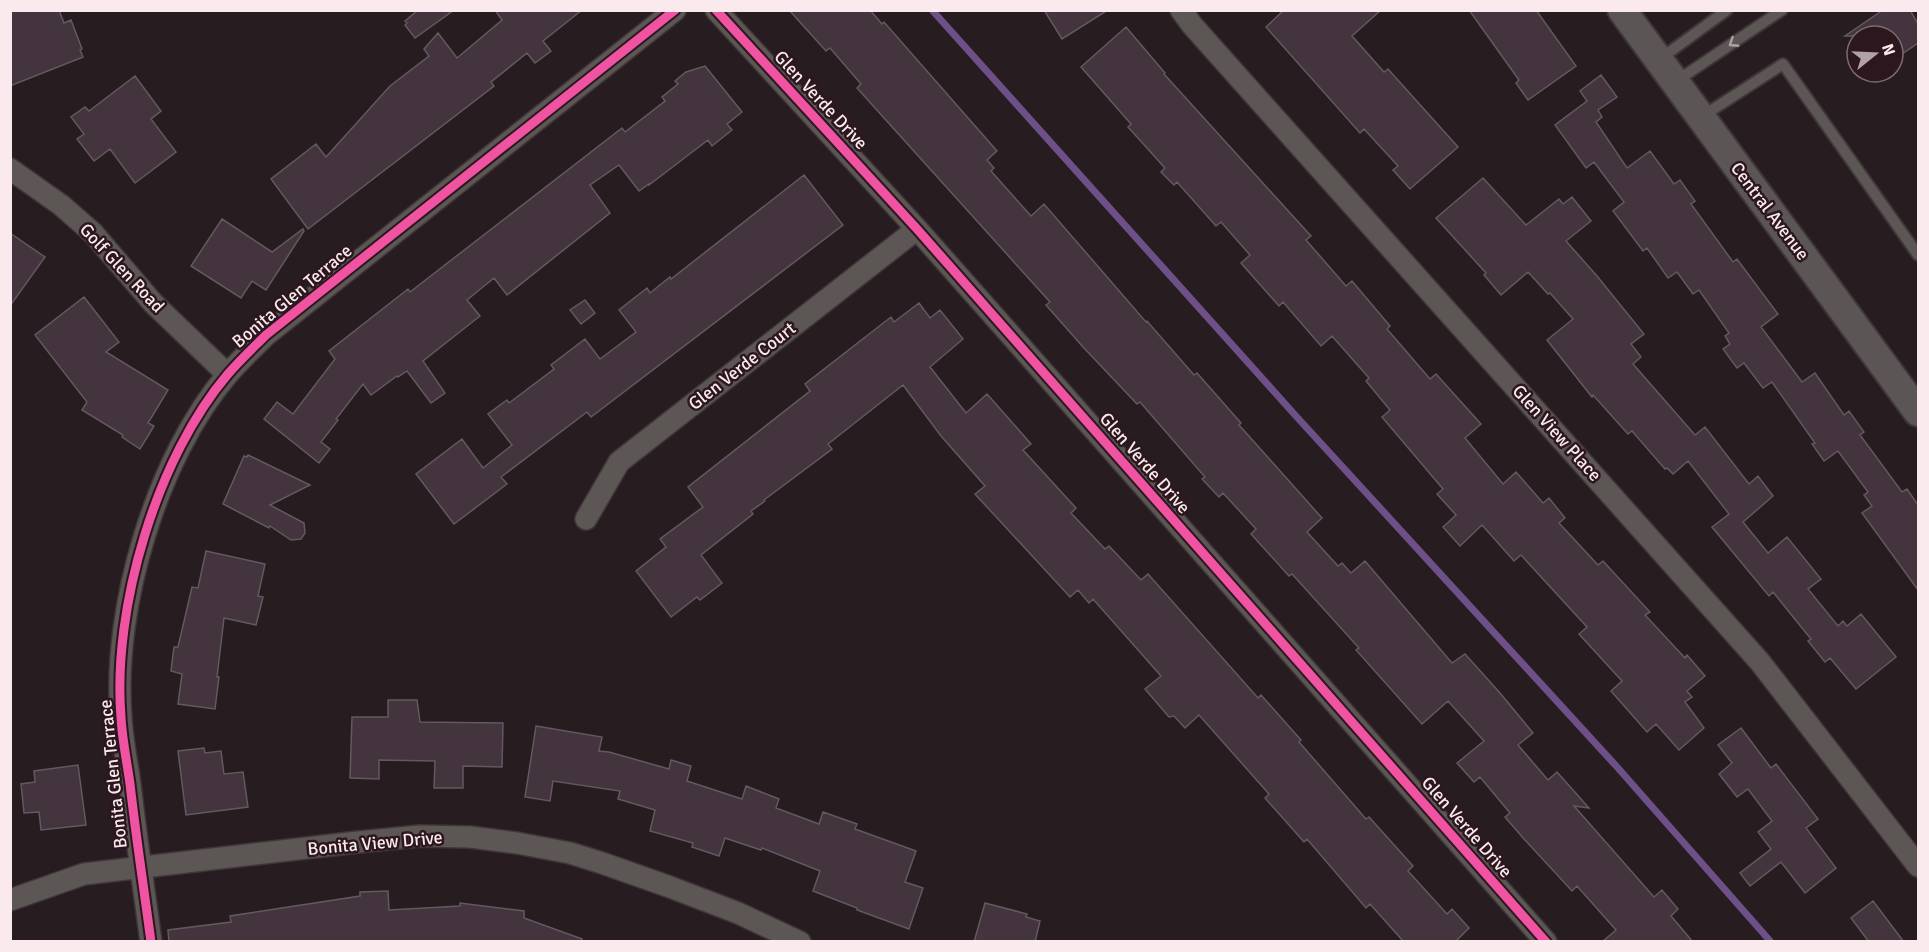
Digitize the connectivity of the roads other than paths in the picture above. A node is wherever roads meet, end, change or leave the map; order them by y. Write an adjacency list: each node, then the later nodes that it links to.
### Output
1 (675, 10): 12 (street, Bonita Glen Terrace)
2 (716, 10): 10 (street, Glen Verde Drive)
3 (1181, 10): 15 (street, Glen View Place)
4 (1622, 10): 7 (main road, Central Avenue)
5 (1727, 10): 7 (lane)
6 (1782, 10): 7 (lane, one-way to 7)
7 (1667, 71): 8 (main road, Central Avenue)
8 (1701, 117): 11 (lane); 13 (main road, Central Avenue)
9 (10, 169): 12 (street, Golf Glen Road)
10 (917, 229): 14 (street, Glen Verde Court); 20 (street, Glen Verde Drive)
11 (1918, 255)
12 (227, 374): 16 (street, Bonita Glen Terrace)
13 (1912, 400)
14 (585, 519)
15 (1918, 866)
16 (141, 868): 17 (street, Bonita View Drive); 18 (street, Bonita Glen Terrace); 19 (street, Bonita View Drive)
17 (10, 900)
18 (151, 942)
19 (800, 942)
20 (1546, 942)

